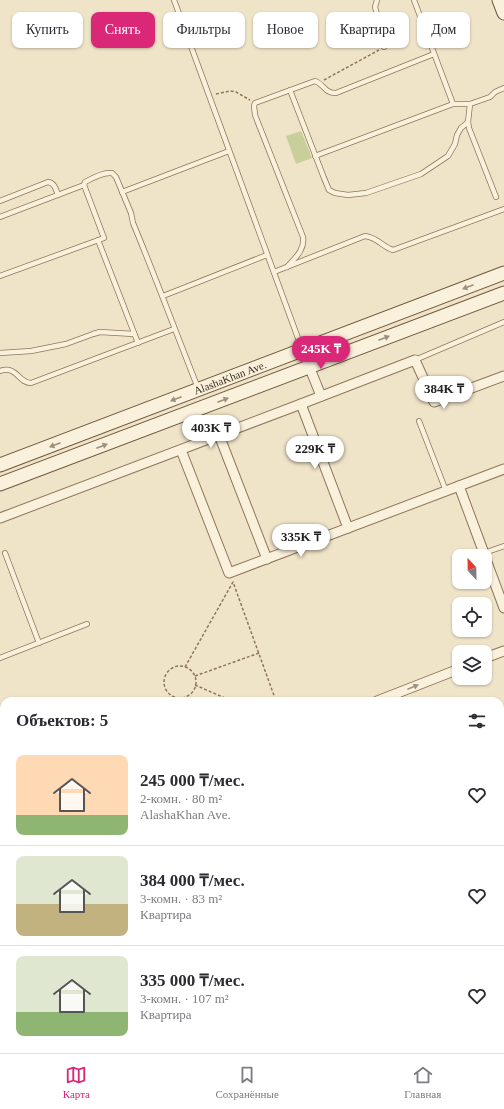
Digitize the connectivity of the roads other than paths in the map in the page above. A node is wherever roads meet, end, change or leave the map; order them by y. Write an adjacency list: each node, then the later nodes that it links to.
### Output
1 (174, 0): 13 (lane)
2 (377, 0): 5 (lane)
3 (414, 0): 7 (lane)
4 (499, 0): 6 (main road)
5 (376, 12)
6 (504, 13)
7 (434, 54): 9 (lane); 10 (lane)
8 (504, 88): 11 (lane)
9 (290, 90): 14 (lane); 24 (lane)
10 (453, 104): 11 (lane); 14 (lane)
11 (470, 104): 12 (lane)
12 (468, 122): 14 (lane); 18 (lane)
13 (229, 151): 16 (lane); 23 (lane)
14 (315, 156)
15 (84, 185): 16 (lane); 17 (lane); 22 (lane)
16 (122, 192): 29 (lane)
17 (58, 195): 19 (lane); 21 (lane)
18 (496, 197)
19 (0, 201)
20 (504, 208): 24 (lane)
21 (0, 217)
22 (98, 240): 27 (lane); 32 (lane)
23 (267, 255): 25 (lane); 29 (lane)
24 (287, 267): 25 (lane)
25 (274, 272): 34 (lane)
26 (504, 273): 34 (main road, AlashaKhan Ave., one-way to 34)
27 (0, 276)
28 (504, 293): 37 (main road, AlashaKhan Ave., one-way to 28)
29 (163, 296): 31 (lane)
30 (504, 322): 36 (lane)
31 (174, 329): 33 (lane); 40 (lane)
32 (134, 334): 33 (lane); 35 (lane)
33 (138, 343): 38 (lane)
34 (303, 351): 37 (street); 40 (main road, AlashaKhan Ave.)
35 (0, 353)
36 (415, 360): 39 (street); 41 (street)
37 (309, 367): 41 (street); 48 (main road, AlashaKhan Ave., one-way to 37)
38 (0, 371)
39 (504, 376)
40 (199, 390): 46 (main road, AlashaKhan Ave., one-way to 46)
41 (321, 396): 42 (street)
42 (301, 404): 44 (street); 52 (street)
43 (419, 421): 50 (lane)
44 (219, 435): 45 (street); 57 (street)
45 (181, 450): 51 (street); 57 (street)
46 (0, 465)
47 (504, 469): 49 (street)
48 (0, 484)
49 (459, 486): 50 (street); 54 (street)
50 (446, 491): 52 (street)
51 (0, 518)
52 (348, 528): 57 (street)
53 (504, 546): 55 (lane)
54 (482, 549)
55 (492, 551)
56 (5, 553): 61 (lane)
57 (267, 559)
58 (492, 576): 59 (street)
59 (504, 608)
60 (87, 624): 61 (lane)
61 (39, 643): 64 (lane)
62 (504, 651): 63 (street)
63 (492, 655)
64 (0, 658)
65 (452, 672): 66 (street, one-way to 65)
66 (398, 697)

